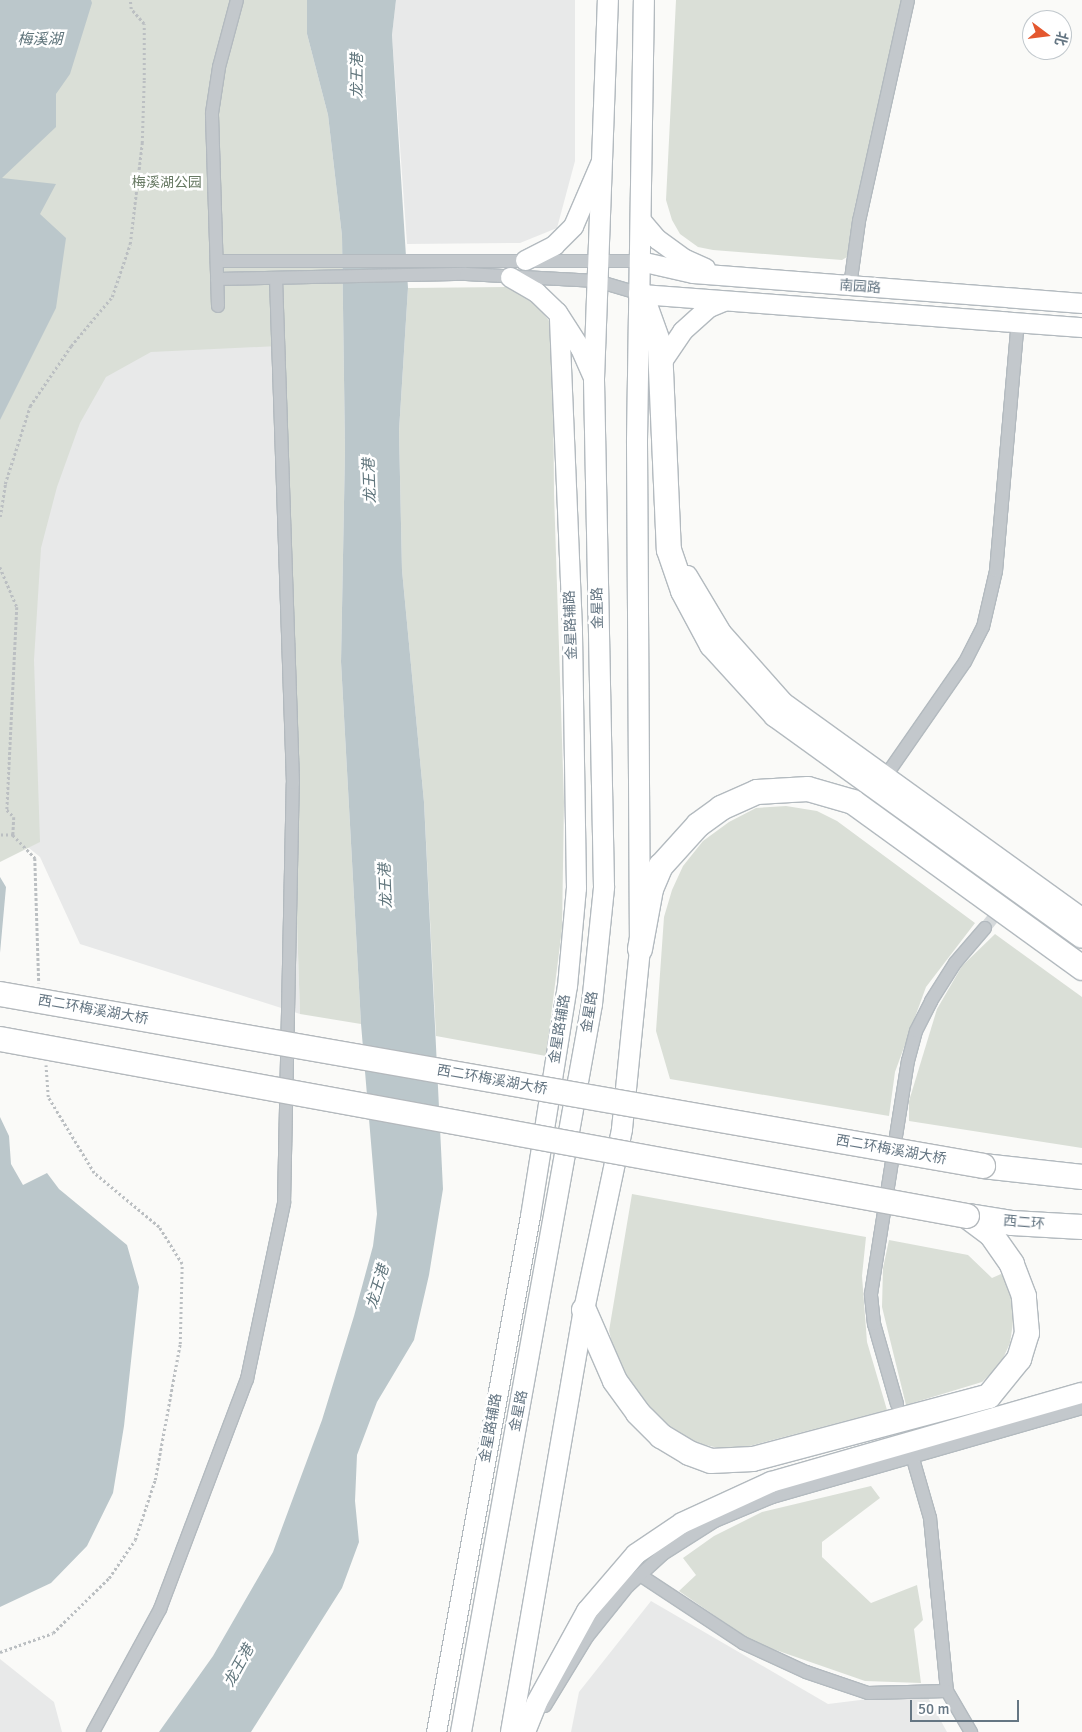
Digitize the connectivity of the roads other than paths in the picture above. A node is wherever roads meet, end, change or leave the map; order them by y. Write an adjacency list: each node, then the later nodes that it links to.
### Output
1 (237, 0): 9 (street)
2 (608, 0): 5 (main road, 金星路)
3 (644, 0): 6 (main road)
4 (908, 0): 16 (street)
5 (601, 161): 7 (street); 8 (main road, 金星路)
6 (640, 219): 10 (main road); 11 (street)
7 (525, 260): 8 (street); 9 (street)
8 (597, 260): 10 (street); 15 (main road, 金星路)
9 (217, 261): 14 (street)
10 (640, 261): 11 (street, 南园路); 17 (main road)
11 (722, 275): 16 (street, 南园路)
12 (510, 277): 13 (street); 15 (street); 21 (street)
13 (276, 278): 14 (street); 49 (street)
14 (217, 279): 20 (street)
15 (597, 282): 17 (street); 25 (main road, 金星路)
16 (850, 286): 19 (street, 南园路)
17 (641, 294): 18 (street, 南园路); 24 (highway); 31 (main road)
18 (723, 301): 22 (street, 南园路); 24 (street)
19 (1082, 302)
20 (218, 306)
21 (560, 316): 25 (street); 50 (street, 金星路辅路)
22 (1018, 322): 23 (street, 南园路); 27 (street)
23 (1082, 327)
24 (660, 364): 26 (highway)
25 (594, 379): 51 (main road, 金星路)
26 (666, 515): 27 (street); 30 (highway)
27 (885, 777): 28 (street)
28 (1082, 918)
29 (985, 928): 44 (street)
30 (1082, 936)
31 (640, 949): 32 (highway); 42 (main road)
32 (1082, 968)
33 (0, 994): 36 (highway, 西二环梅溪湖大桥, bridge)
34 (0, 1039): 38 (highway, bridge)
35 (1082, 1160): 36 (highway)
36 (1037, 1171): 37 (highway)
37 (1082, 1177)
38 (967, 1216): 39 (highway, 西二环); 42 (highway)
39 (1012, 1223): 40 (highway, 西二环); 41 (main road)
40 (1082, 1227)
41 (1082, 1240)
42 (584, 1310): 52 (main road)
43 (1082, 1392): 53 (main road)
44 (897, 1404)
45 (1082, 1408): 46 (street)
46 (912, 1454): 47 (street); 48 (street)
47 (640, 1575): 48 (street); 54 (street)
48 (947, 1691): 55 (street)
49 (93, 1732)
50 (436, 1732)
51 (461, 1732)
52 (511, 1732)
53 (525, 1732)
54 (530, 1732)
55 (971, 1732)

